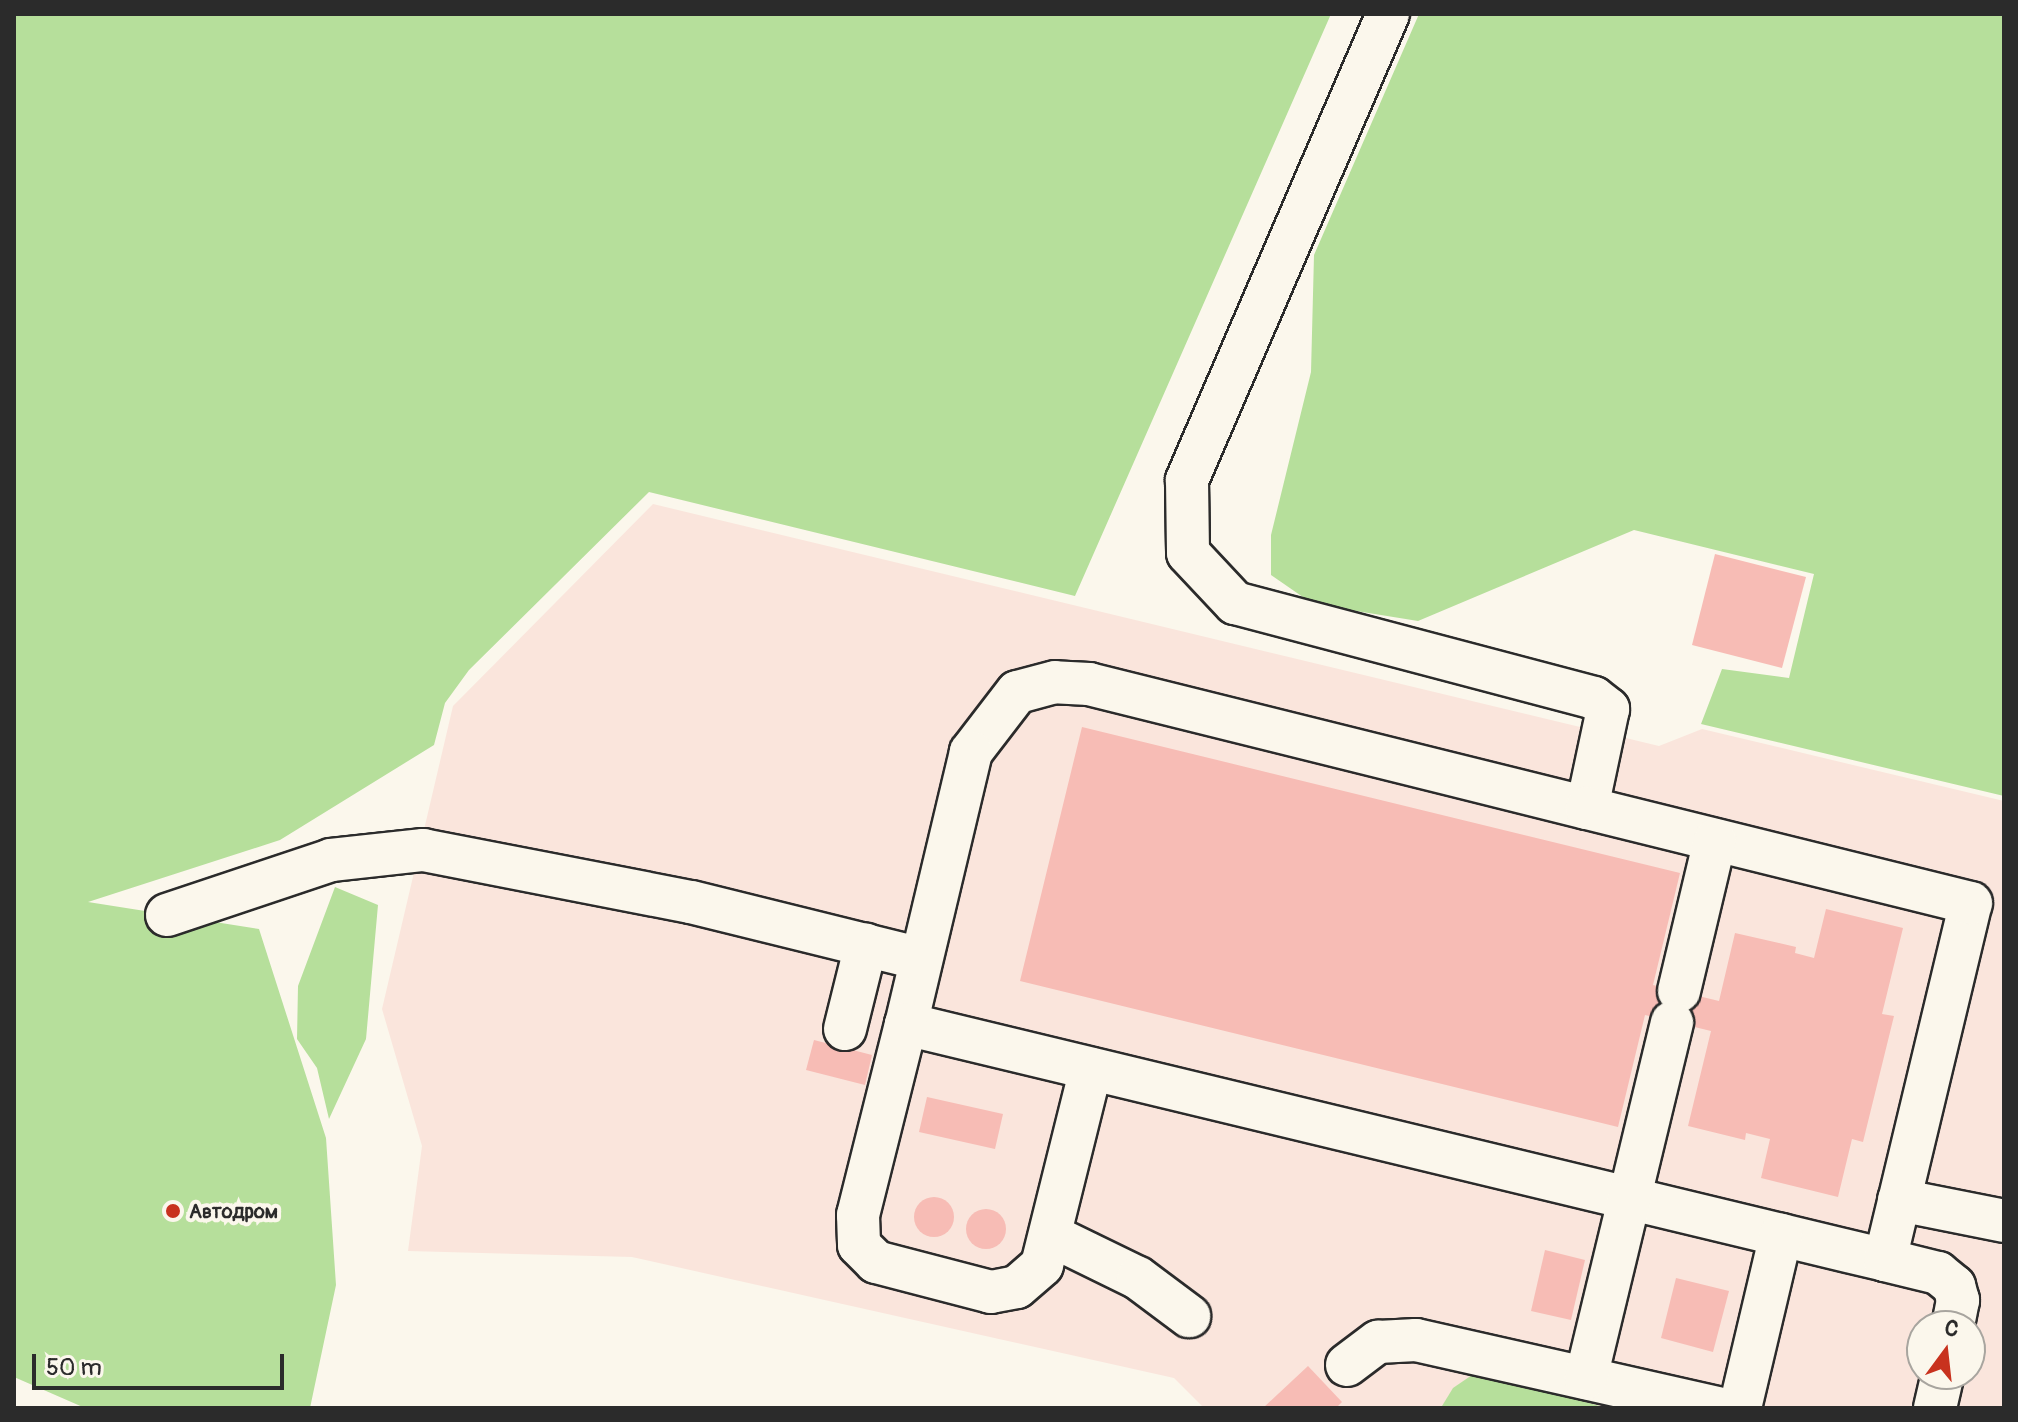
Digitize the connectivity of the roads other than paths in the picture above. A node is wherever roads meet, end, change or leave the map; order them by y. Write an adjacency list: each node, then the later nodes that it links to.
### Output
1 (1388, 14): 2 (lane)
2 (1587, 808): 3 (lane); 6 (lane)
3 (1715, 840): 10 (lane); 11 (lane)
4 (167, 915): 5 (lane)
5 (866, 945): 6 (lane); 8 (lane)
6 (921, 959): 7 (lane)
7 (906, 1024): 9 (lane); 14 (lane)
8 (845, 1029)
9 (1091, 1069): 10 (lane); 14 (lane)
10 (1629, 1199): 13 (lane); 19 (lane)
11 (1899, 1200): 12 (lane); 15 (lane)
12 (2004, 1221)
13 (1781, 1235): 15 (lane); 21 (lane)
14 (1052, 1236): 17 (lane)
15 (1885, 1260): 16 (lane)
16 (1956, 1310)
17 (1189, 1316)
18 (1347, 1365): 19 (lane)
19 (1586, 1378): 20 (lane)
20 (1717, 1408)
21 (1740, 1408)

